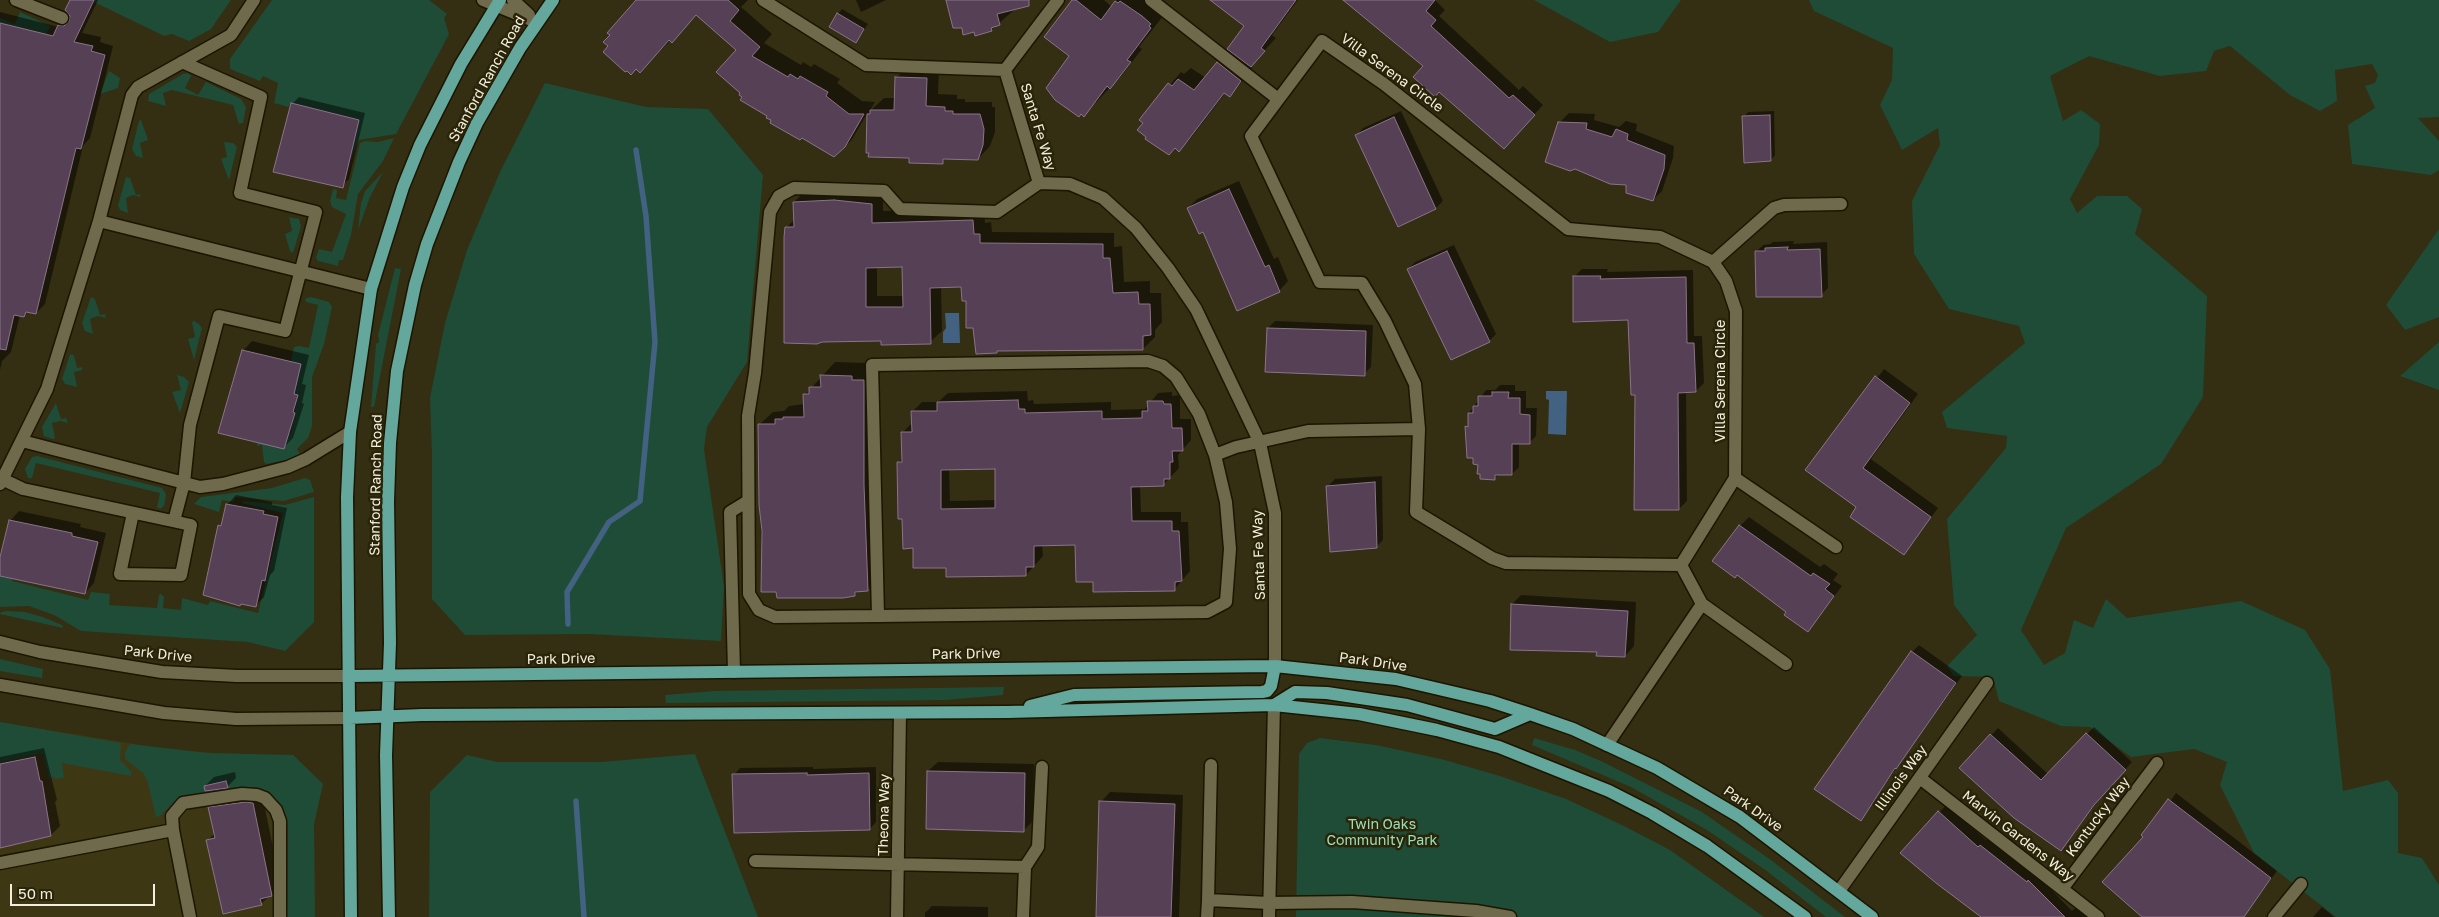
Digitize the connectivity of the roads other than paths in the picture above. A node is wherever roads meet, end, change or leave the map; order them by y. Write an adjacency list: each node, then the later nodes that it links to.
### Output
1 (16, 0): 10 (street)
2 (254, 0): 12 (street)
3 (483, 0): 9 (street)
4 (512, 0): 11 (street)
5 (553, 0): 11 (main road, Stanford Ranch Road)
6 (763, 0): 13 (street, Santa Fe Way)
7 (1058, 0): 13 (street)
8 (1151, 0): 14 (street)
9 (499, 3): 11 (street); 20 (main road, Stanford Ranch Road)
10 (62, 18)
11 (536, 22): 41 (main road, Stanford Ranch Road)
12 (182, 62): 17 (street); 19 (street)
13 (1005, 70): 15 (street, Santa Fe Way)
14 (1278, 99): 18 (street, Villa Serena Circle); 21 (street, Villa Serena Circle)
15 (1039, 183): 24 (street, Santa Fe Way); 29 (street)
16 (1842, 204): 18 (street)
17 (99, 221): 19 (street); 23 (street)
18 (1713, 262): 26 (street, Villa Serena Circle)
19 (301, 272): 20 (street); 28 (street)
20 (371, 289): 22 (main road, Stanford Ranch Road)
21 (1419, 429): 24 (street); 33 (street, Villa Serena Circle)
22 (350, 432): 28 (street); 40 (main road, Stanford Ranch Road)
23 (22, 441): 27 (street); 28 (street)
24 (1260, 443): 25 (street); 38 (street, Santa Fe Way)
25 (1215, 455): 35 (street); 35 (street)
26 (1735, 478): 32 (street); 33 (street)
27 (1, 480): 30 (street)
28 (184, 483): 31 (street)
29 (748, 501): 35 (street); 39 (street)
30 (132, 513): 31 (street); 31 (street)
31 (174, 521)
32 (1836, 547)
33 (1681, 565): 34 (street)
34 (1702, 604): 37 (street); 50 (street)
35 (878, 616)
36 (0, 642): 40 (street, Park Drive)
37 (1786, 664)
38 (1275, 666): 39 (main road, Park Drive); 45 (main road); 47 (main road, Park Drive)
39 (734, 672): 41 (main road, Park Drive)
40 (349, 676): 41 (main road, Park Drive); 49 (main road, Stanford Ranch Road)
41 (388, 677): 48 (main road, Stanford Ranch Road)
42 (1988, 683): 54 (street, Illinois Way)
43 (0, 685): 49 (street)
44 (1274, 705): 45 (main road); 47 (main road); 64 (street); 74 (main road)
45 (1008, 712): 46 (main road)
46 (900, 713): 48 (main road); 58 (street, Theona Way)
47 (1530, 714): 50 (main road, Park Drive)
48 (387, 716): 49 (main road); 68 (main road, Stanford Ranch Road)
49 (349, 718): 67 (main road, Stanford Ranch Road)
50 (1607, 745): 62 (main road, Park Drive)
51 (2158, 763): 61 (street, Kentucky Way)
52 (1211, 765): 63 (street)
53 (1042, 767): 59 (street)
54 (1920, 778): 61 (street, Marvin Gardens Way); 62 (street, Illinois Way)
55 (173, 830): 57 (street); 65 (street); 66 (street)
56 (755, 861): 58 (street)
57 (0, 863)
58 (898, 863): 59 (street); 69 (street, Theona Way)
59 (1025, 867): 70 (street)
60 (2301, 884): 77 (street)
61 (2062, 889): 76 (street, Marvin Gardens Way)
62 (1839, 891): 75 (main road, Park Drive)
63 (1208, 900): 64 (street); 71 (street)
64 (1269, 903): 72 (street); 73 (street)
65 (190, 917)
66 (280, 917)
67 (351, 917)
68 (389, 917)
69 (897, 917)
70 (1023, 917)
71 (1207, 917)
72 (1269, 917)
73 (1510, 917)
74 (1805, 917)
75 (1872, 917)
76 (2098, 917)
77 (2274, 917)

